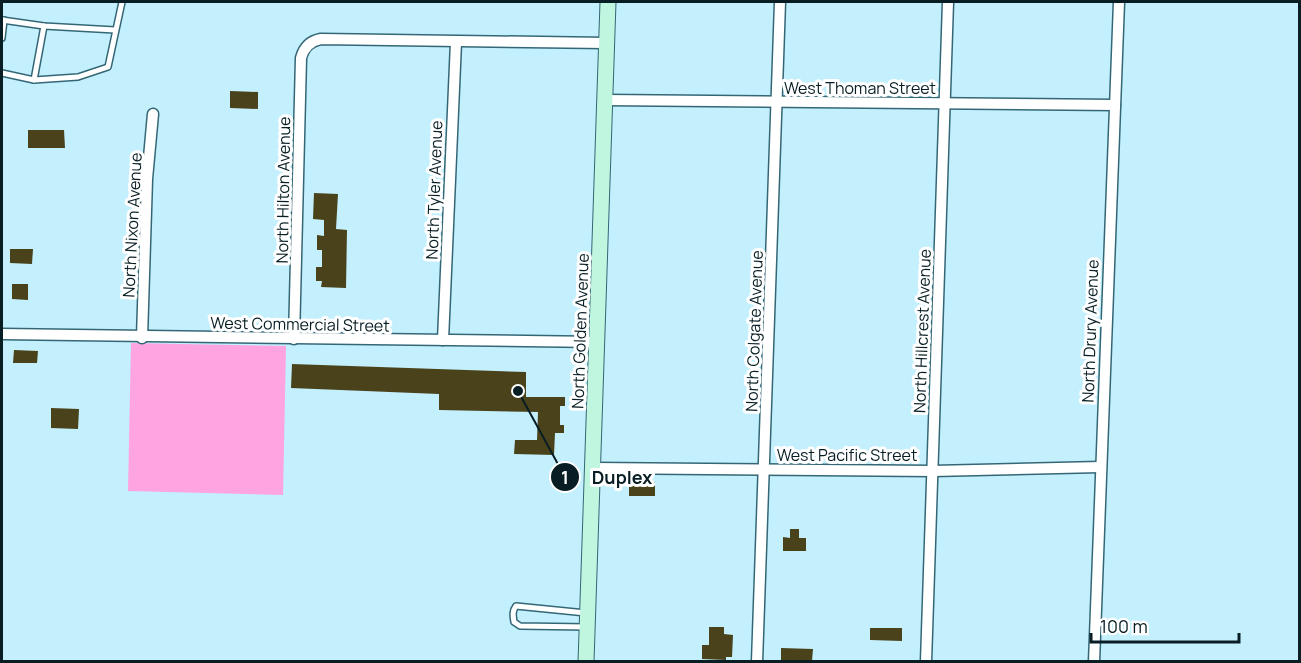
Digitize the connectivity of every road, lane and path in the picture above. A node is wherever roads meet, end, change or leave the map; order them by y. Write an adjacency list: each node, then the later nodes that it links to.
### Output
1 (122, 2): 8 (lane)
2 (608, 2): 11 (street, North Golden Avenue)
3 (780, 2): 15 (street, North Colgate Avenue)
4 (948, 2): 16 (street, North Hillcrest Avenue)
5 (1119, 2): 17 (street, North Drury Avenue)
6 (3, 20): 7 (lane); 9 (lane)
7 (44, 26): 8 (lane); 13 (lane)
8 (115, 30): 13 (lane)
9 (2, 38)
10 (456, 42): 11 (street); 21 (street, North Hilton Avenue); 22 (street, North Tyler Avenue)
11 (606, 43): 14 (street, North Golden Avenue)
12 (2, 75): 13 (lane)
13 (34, 80)
14 (604, 100): 15 (street, West Thoman Street); 23 (street, North Golden Avenue)
15 (776, 103): 16 (street, West Thoman Street); 26 (street, North Colgate Avenue)
16 (945, 104): 17 (street, West Thoman Street); 27 (street, North Hillcrest Avenue)
17 (1115, 105): 24 (street, North Drury Avenue)
18 (153, 114): 20 (street, North Nixon Avenue)
19 (2, 334): 20 (street, West Commercial Street)
20 (142, 338): 21 (street, West Commercial Street)
21 (294, 339): 22 (street, West Commercial Street)
22 (443, 340): 23 (street, West Commercial Street)
23 (598, 342): 25 (street, North Golden Avenue)
24 (1100, 467): 27 (street, West Pacific Street); 32 (street, North Drury Avenue)
25 (593, 468): 26 (street, West Pacific Street); 28 (street, North Golden Avenue)
26 (764, 470): 27 (street, West Pacific Street); 30 (street, North Colgate Avenue)
27 (933, 471): 31 (street, North Hillcrest Avenue)
28 (587, 620): 28 (lane); 29 (street, North Golden Avenue)
29 (586, 662)
30 (757, 662)
31 (926, 662)
32 (1094, 662)

